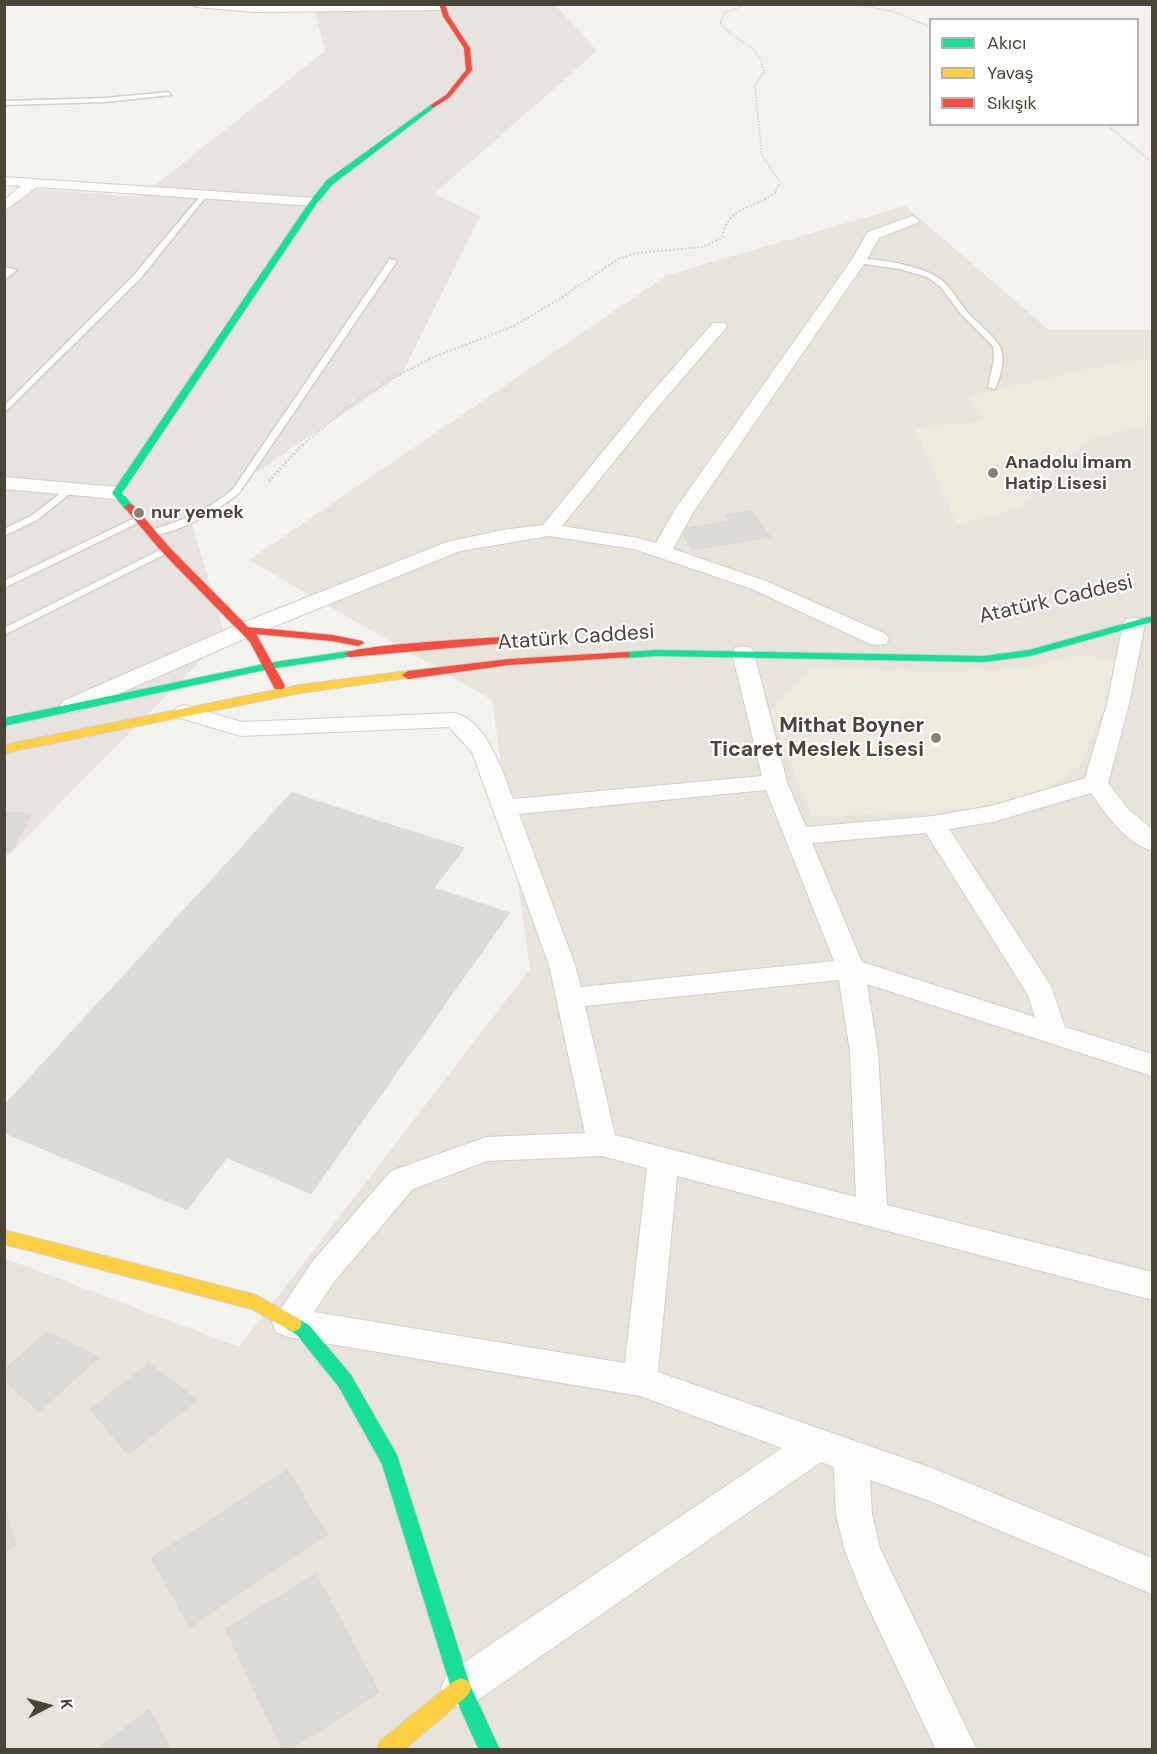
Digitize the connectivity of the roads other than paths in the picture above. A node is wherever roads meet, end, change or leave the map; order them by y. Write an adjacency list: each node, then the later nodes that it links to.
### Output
1 (196, 4): 2 (street)
2 (442, 6): 8 (street)
3 (168, 94): 4 (lane)
4 (4, 103)
5 (4, 181): 6 (street)
6 (34, 183): 7 (street); 9 (street)
7 (205, 194): 8 (street); 17 (lane)
8 (314, 202): 20 (street)
9 (4, 207)
10 (912, 220): 12 (street)
11 (393, 261): 23 (lane)
12 (858, 261): 16 (lane); 26 (street)
13 (4, 269): 14 (lane)
14 (4, 278)
15 (719, 326): 22 (street)
16 (992, 387)
17 (4, 411)
18 (4, 483): 19 (street)
19 (70, 489): 20 (street); 24 (lane)
20 (117, 493): 21 (street)
21 (139, 519): 23 (street); 27 (lane)
22 (549, 530): 26 (street); 29 (street)
23 (151, 532): 25 (street)
24 (4, 533)
25 (166, 550): 29 (street); 30 (lane)
26 (661, 552): 33 (street)
27 (4, 585)
28 (1143, 622): 35 (street, Atatürk Caddesi); 43 (street)
29 (245, 630): 34 (street); 36 (street); 39 (street)
30 (4, 632)
31 (554, 637): 34 (street, Atatürk Caddesi)
32 (845, 638): 33 (street)
33 (884, 640)
34 (389, 649): 36 (street, Atatürk Caddesi)
35 (743, 653): 37 (street, Atatürk Caddesi); 42 (street)
36 (269, 666): 37 (street); 39 (street, Atatürk Caddesi)
37 (282, 692): 38 (street, Atatürk Caddesi)
38 (185, 712): 41 (street, Atatürk Caddesi); 44 (street)
39 (56, 713): 40 (street, Atatürk Caddesi)
40 (4, 722)
41 (4, 749)
42 (775, 782): 44 (street); 46 (street)
43 (1096, 783): 45 (street); 47 (street)
44 (504, 808): 49 (street)
45 (933, 824): 46 (street); 50 (street)
46 (797, 836): 48 (street)
47 (1150, 838)
48 (851, 969): 49 (street); 50 (street); 54 (street)
49 (569, 998): 52 (street)
50 (1052, 1033): 51 (street)
51 (1152, 1065)
52 (602, 1144): 53 (street); 57 (street)
53 (663, 1159): 54 (street); 58 (street)
54 (872, 1213): 56 (street)
55 (4, 1237): 57 (street)
56 (1152, 1286)
57 (288, 1322): 58 (street); 62 (street)
58 (640, 1381): 59 (street)
59 (816, 1445): 60 (street); 62 (street)
60 (851, 1457): 61 (street); 65 (street)
61 (1152, 1576)
62 (461, 1688): 63 (street); 64 (street)
63 (387, 1749)
64 (490, 1749)
65 (957, 1749)

